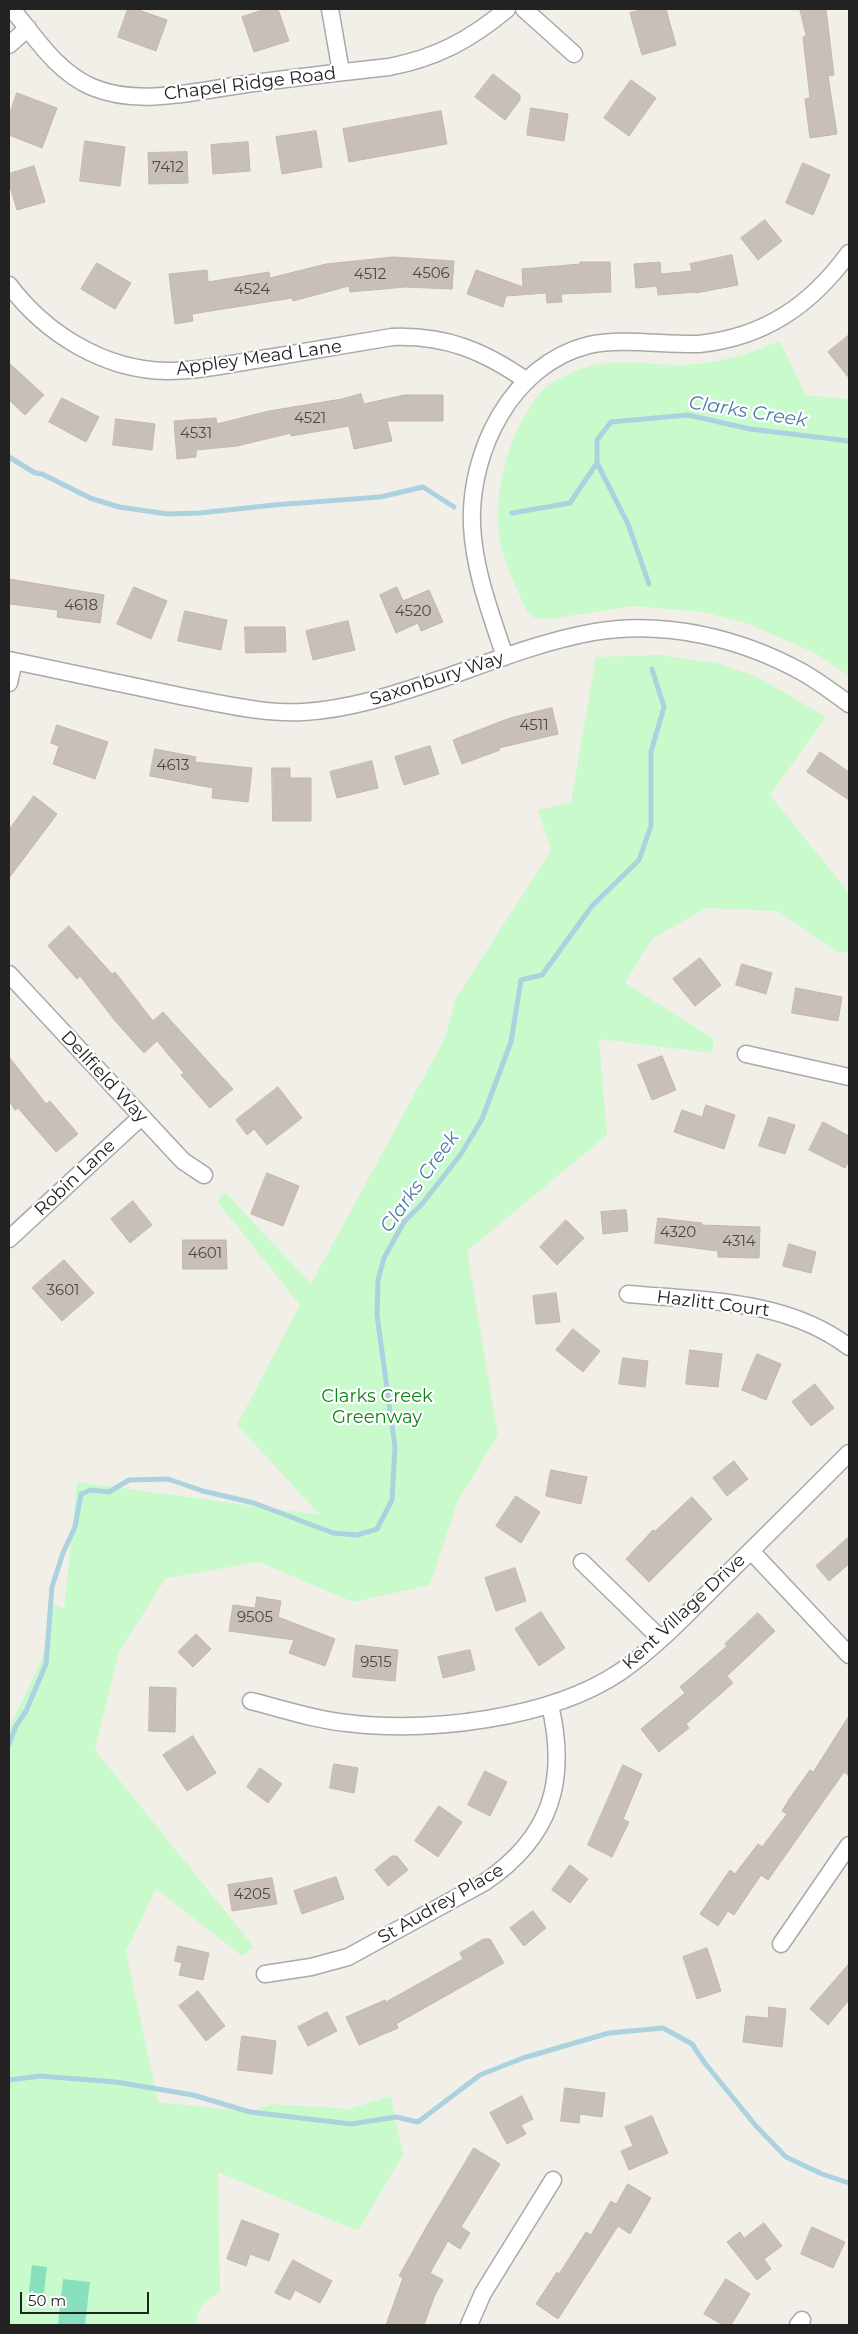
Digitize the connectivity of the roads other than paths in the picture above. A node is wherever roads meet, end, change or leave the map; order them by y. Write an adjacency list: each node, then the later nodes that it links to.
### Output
1 (12, 9): 5 (street, Chapel Ridge Road)
2 (330, 9): 8 (street)
3 (507, 9): 8 (street, Chapel Ridge Road)
4 (524, 9): 7 (street)
5 (28, 28): 6 (street); 8 (street, Chapel Ridge Road)
6 (9, 45)
7 (574, 54)
8 (341, 72)
9 (849, 253): 11 (street)
10 (9, 285): 11 (street, Appley Mead Lane)
11 (527, 381): 12 (street)
12 (505, 657): 13 (street, Saxonbury Way); 15 (street, Saxonbury Way)
13 (11, 661): 14 (street)
14 (9, 683)
15 (849, 704)
16 (9, 974): 19 (street, Dellfield Way)
17 (746, 1054): 18 (street)
18 (849, 1077)
19 (141, 1117): 20 (street, Dellfield Way); 21 (street, Robin Lane)
20 (204, 1175)
21 (9, 1239)
22 (628, 1294): 23 (street, Hazlitt Court)
23 (849, 1346)
24 (849, 1453): 25 (street, Kent Village Drive)
25 (750, 1551): 27 (street, Kent Village Drive); 28 (street)
26 (582, 1562): 27 (street)
27 (661, 1639): 30 (street, Kent Village Drive)
28 (849, 1654)
29 (251, 1701): 30 (street, Kent Village Drive)
30 (550, 1705): 33 (street, St Audrey Place)
31 (849, 1845): 32 (street)
32 (781, 1944)
33 (265, 1974)
34 (553, 2180): 35 (street)
35 (470, 2325)

